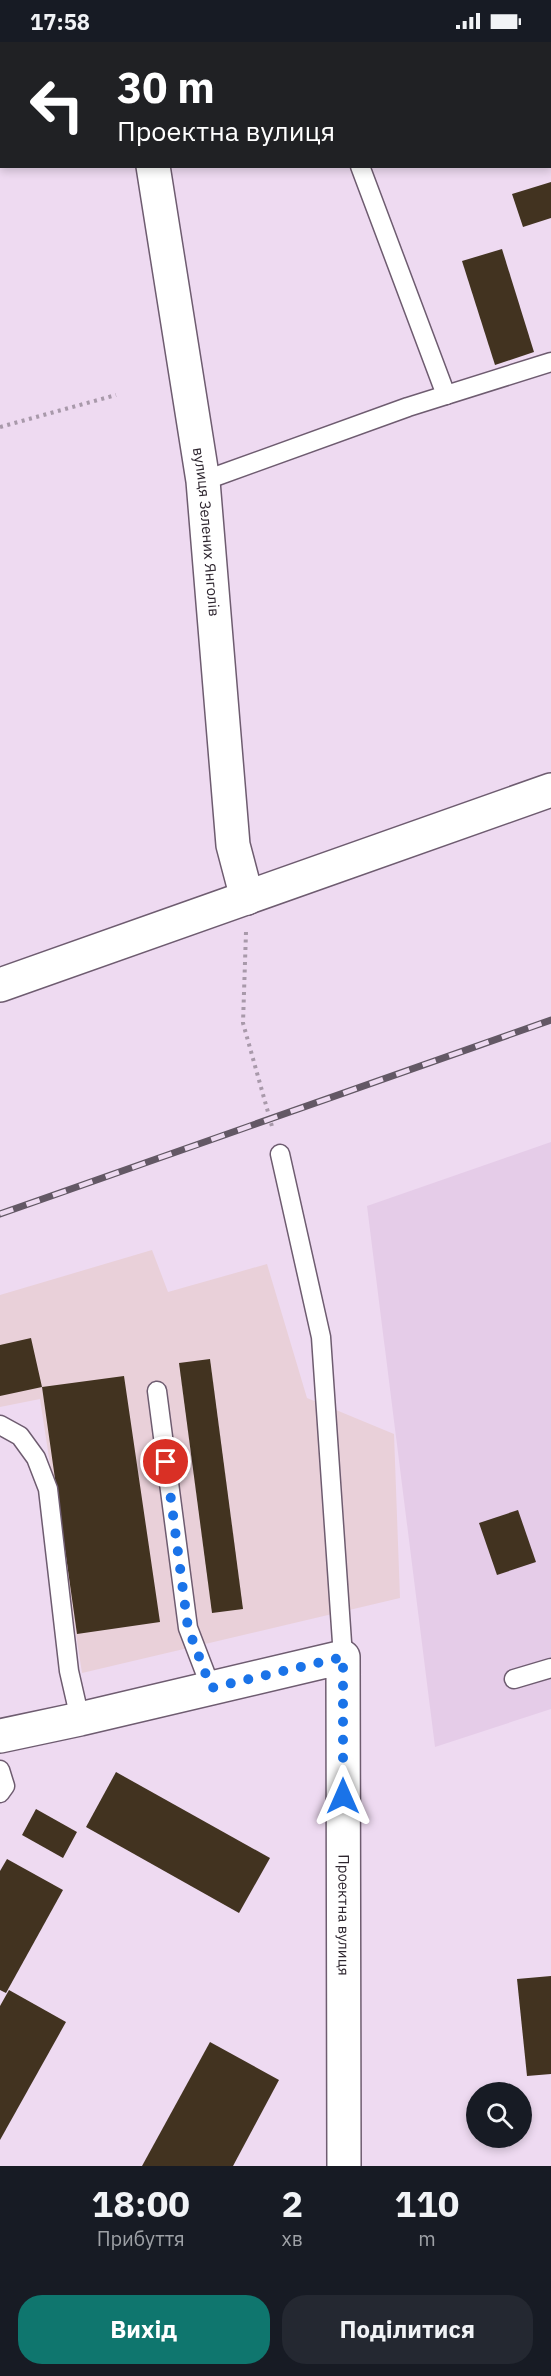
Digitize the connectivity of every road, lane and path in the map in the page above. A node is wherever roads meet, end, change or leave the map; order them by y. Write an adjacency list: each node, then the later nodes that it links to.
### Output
1 (153, 168): 7 (street, вулиця Зелених Янголів)
2 (361, 168): 5 (lane)
3 (551, 362): 5 (lane)
4 (116, 394): 6 (path)
5 (446, 395): 7 (lane)
6 (0, 427)
7 (203, 481): 9 (street, вулиця Зелених Янголів)
8 (551, 790): 9 (street)
9 (247, 898): 10 (street); 11 (path)
10 (0, 985)
11 (280, 1154): 14 (lane)
12 (157, 1391): 17 (lane)
13 (0, 1425): 18 (lane)
14 (343, 1657): 17 (street); 22 (street, Проектна вулиця)
15 (551, 1668): 16 (lane)
16 (514, 1679)
17 (211, 1688): 18 (street)
18 (80, 1719): 19 (street)
19 (0, 1736)
20 (0, 1770): 21 (lane)
21 (0, 1793)
22 (344, 2166)

